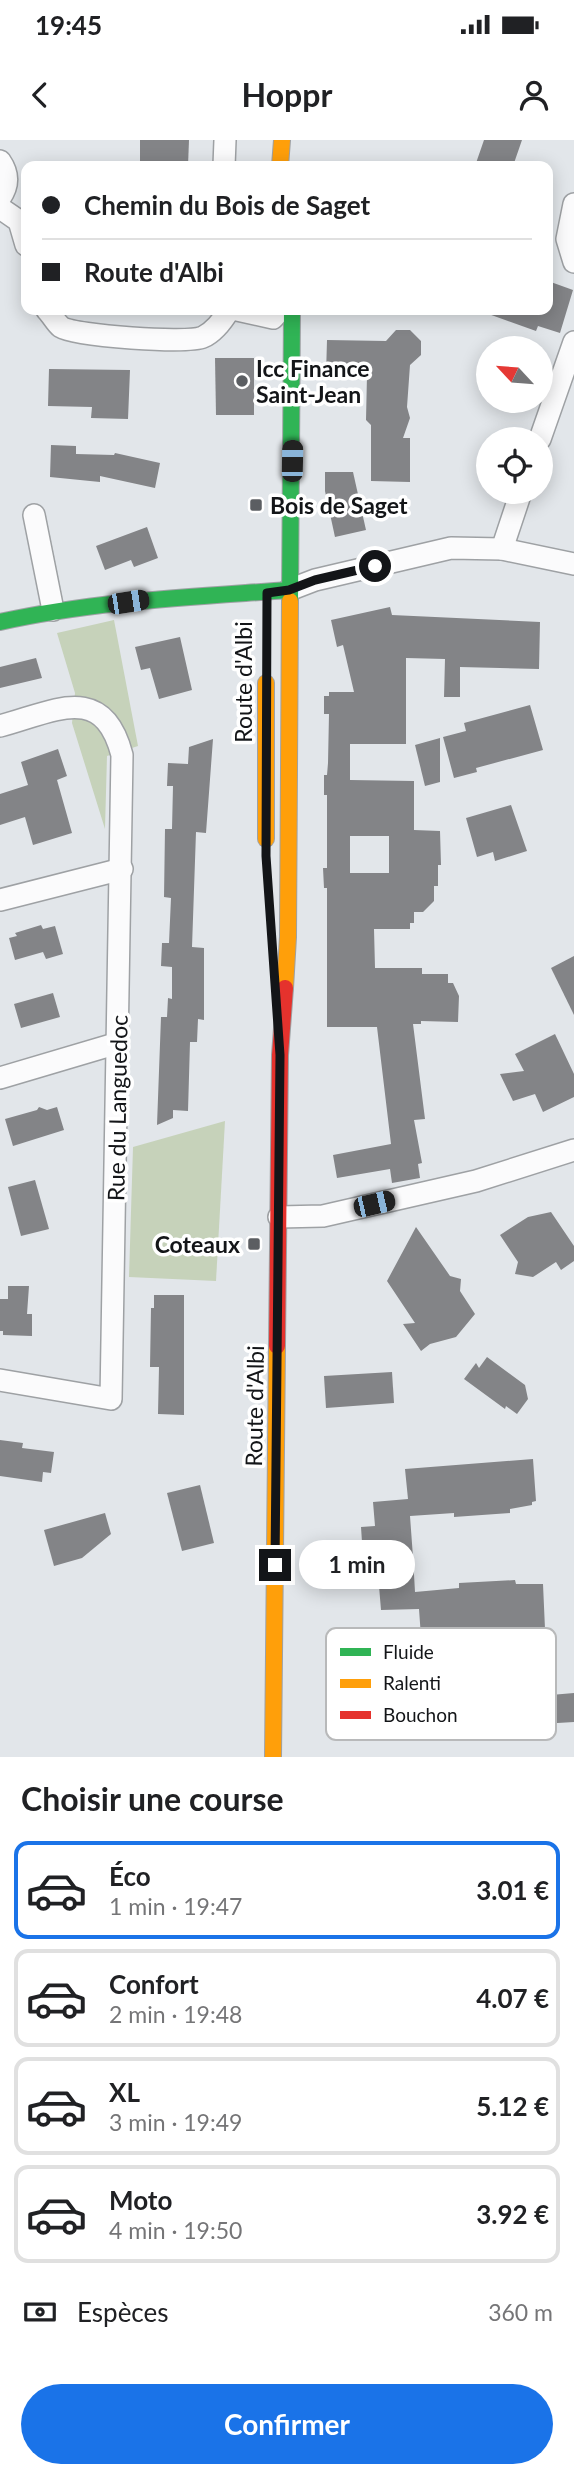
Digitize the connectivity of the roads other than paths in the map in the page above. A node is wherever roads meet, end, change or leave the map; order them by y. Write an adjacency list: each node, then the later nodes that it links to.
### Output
1 (225, 140): 5 (street)
2 (282, 140): 6 (main road)
3 (295, 140): 7 (main road)
4 (0, 161): 8 (street)
5 (224, 161)
6 (280, 161)
7 (295, 161)
8 (0, 198)
9 (574, 204): 12 (street)
10 (0, 208): 11 (street)
11 (21, 227)
12 (574, 262)
13 (51, 315): 14 (street)
14 (225, 315)
15 (278, 316): 22 (main road, Route d'Albi)
16 (574, 342): 17 (street)
17 (544, 427)
18 (517, 504): 20 (street)
19 (34, 515): 23 (street)
20 (502, 549): 21 (street); 22 (street)
21 (574, 564)
22 (289, 590): 23 (main road); 32 (main road, Route d'Albi)
23 (53, 610): 24 (main road)
24 (0, 622)
25 (267, 672): 27 (main road, Route d'Albi)
26 (0, 726): 28 (street, Rue du Languedoc)
27 (266, 856)
28 (122, 869): 29 (street); 31 (street, Rue du Languedoc)
29 (0, 900)
30 (271, 950): 32 (main road, Route d'Albi)
31 (118, 1042): 33 (street); 36 (street, Rue du Languedoc)
32 (280, 1055): 35 (main road, Route d'Albi)
33 (0, 1077)
34 (574, 1150): 35 (street)
35 (279, 1217): 37 (main road, Route d'Albi)
36 (0, 1380)
37 (273, 1757)

